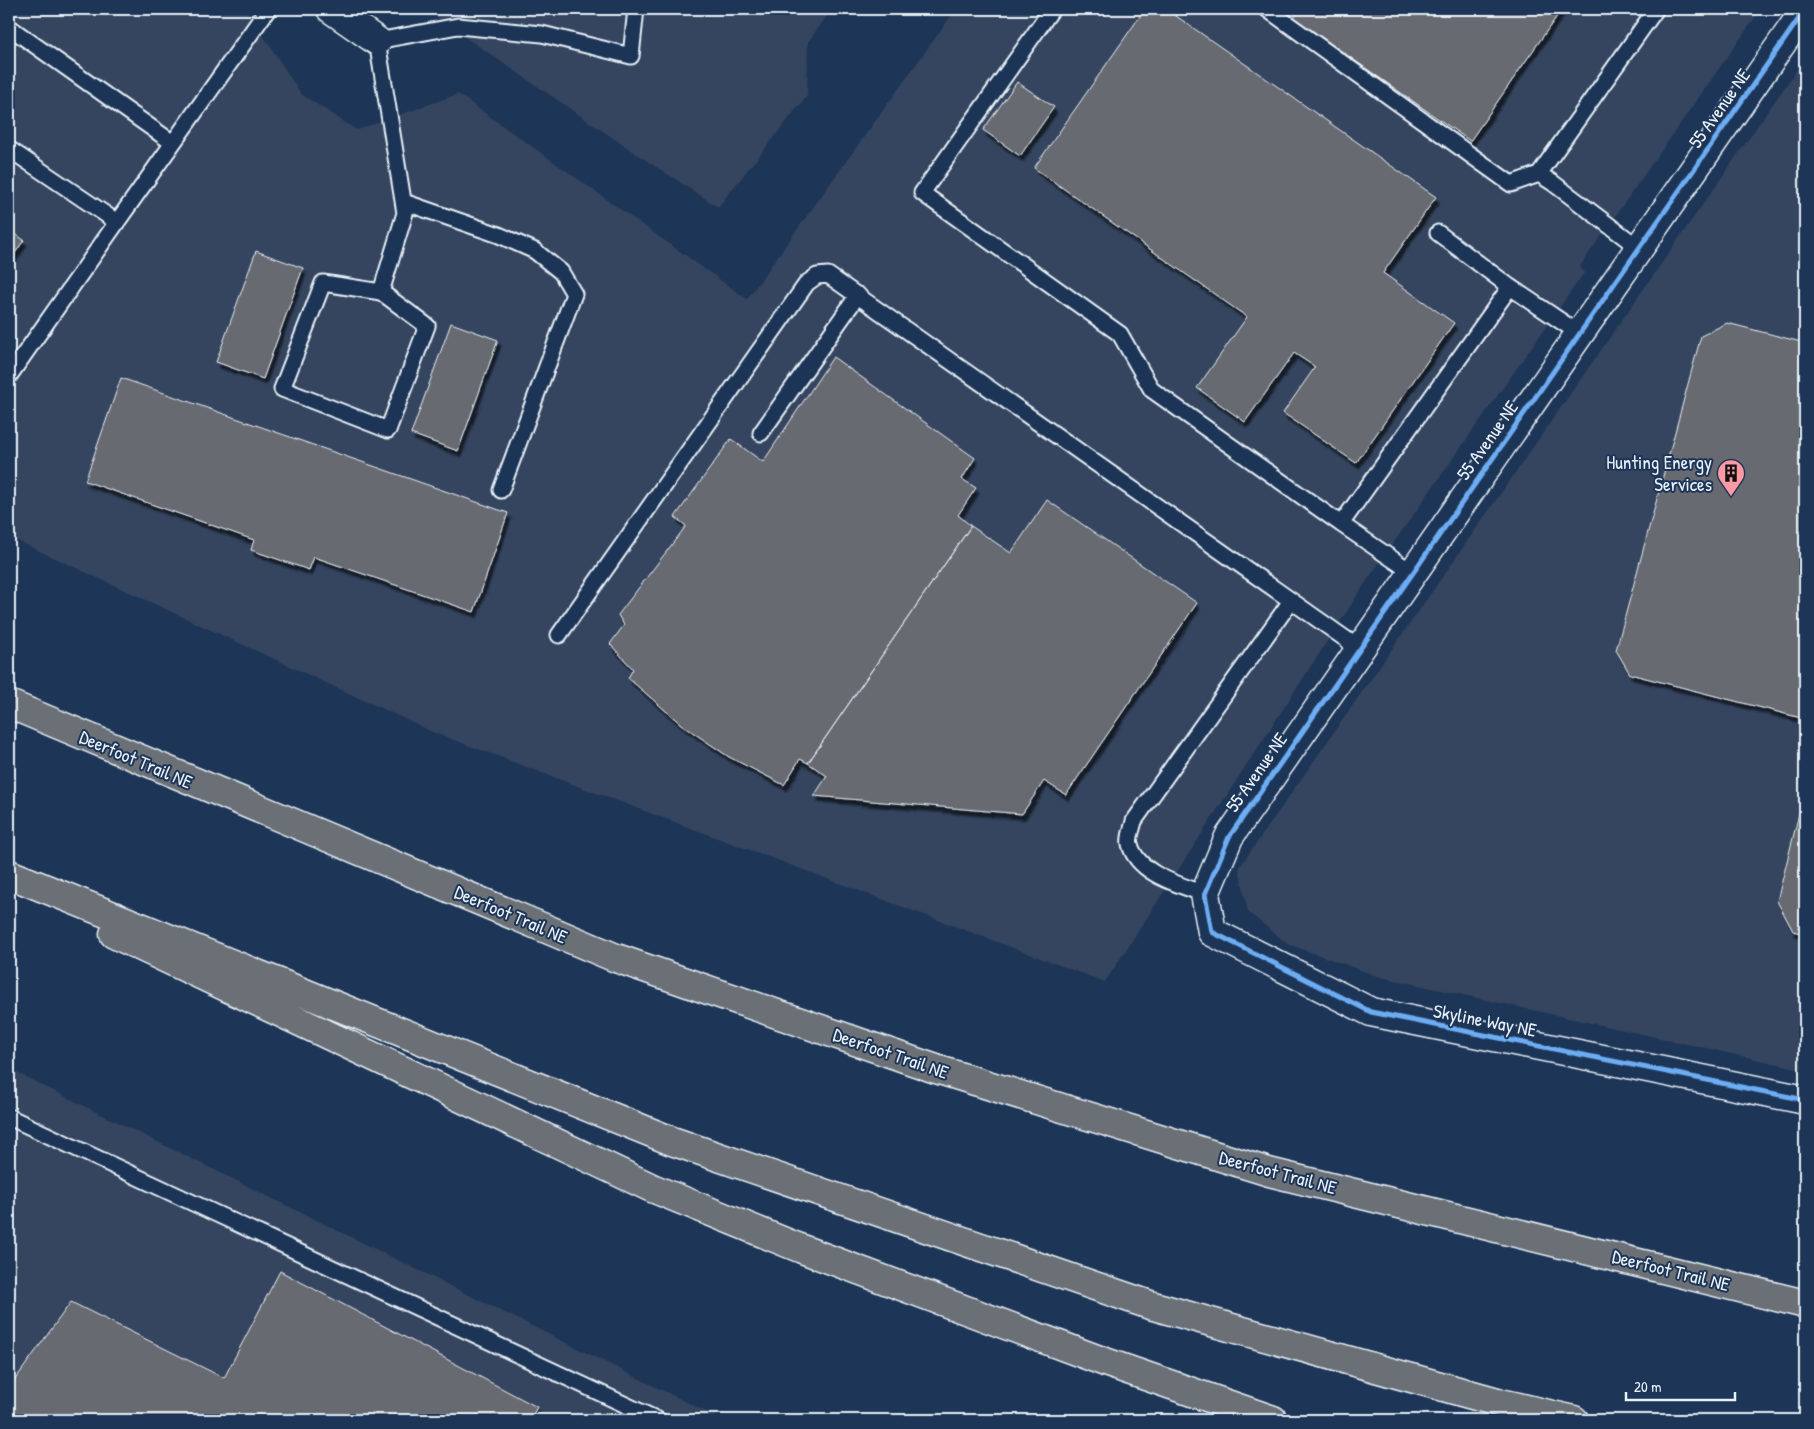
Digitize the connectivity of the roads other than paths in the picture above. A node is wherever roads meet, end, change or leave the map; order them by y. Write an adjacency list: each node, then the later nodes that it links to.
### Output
1 (268, 9): 10 (lane)
2 (331, 9): 9 (street)
3 (636, 9): 9 (lane)
4 (1052, 9): 24 (lane)
5 (1267, 9): 12 (lane)
6 (1656, 9): 12 (lane)
7 (1805, 10): 16 (street, 55 Avenue NE)
8 (9, 27): 10 (lane)
9 (377, 41): 13 (lane)
10 (173, 143): 14 (lane)
11 (9, 149): 14 (lane)
12 (1539, 174): 16 (lane)
13 (404, 202): 18 (lane); 23 (lane)
14 (117, 222): 21 (lane)
15 (1438, 233): 17 (lane)
16 (1639, 248): 20 (street, 55 Avenue NE)
17 (1510, 287): 20 (lane); 24 (lane)
18 (381, 292): 18 (lane)
19 (858, 295): 22 (lane); 26 (lane); 27 (lane)
20 (1580, 334): 25 (street, 55 Avenue NE)
21 (9, 376)
22 (761, 433)
23 (501, 490)
24 (1342, 524): 25 (lane)
25 (1413, 573): 28 (street, 55 Avenue NE)
26 (1291, 601): 28 (lane); 32 (lane)
27 (559, 635)
28 (1360, 649): 32 (street, 55 Avenue NE)
29 (9, 704): 35 (highway, Deerfoot Trail NE)
30 (9, 874): 38 (highway)
31 (9, 885): 37 (highway)
32 (1205, 894): 33 (street, Skyline Way NE)
33 (1805, 1100)
34 (9, 1117): 36 (lane)
35 (1805, 1304)
36 (658, 1420)
37 (1273, 1420)
38 (1574, 1420)

